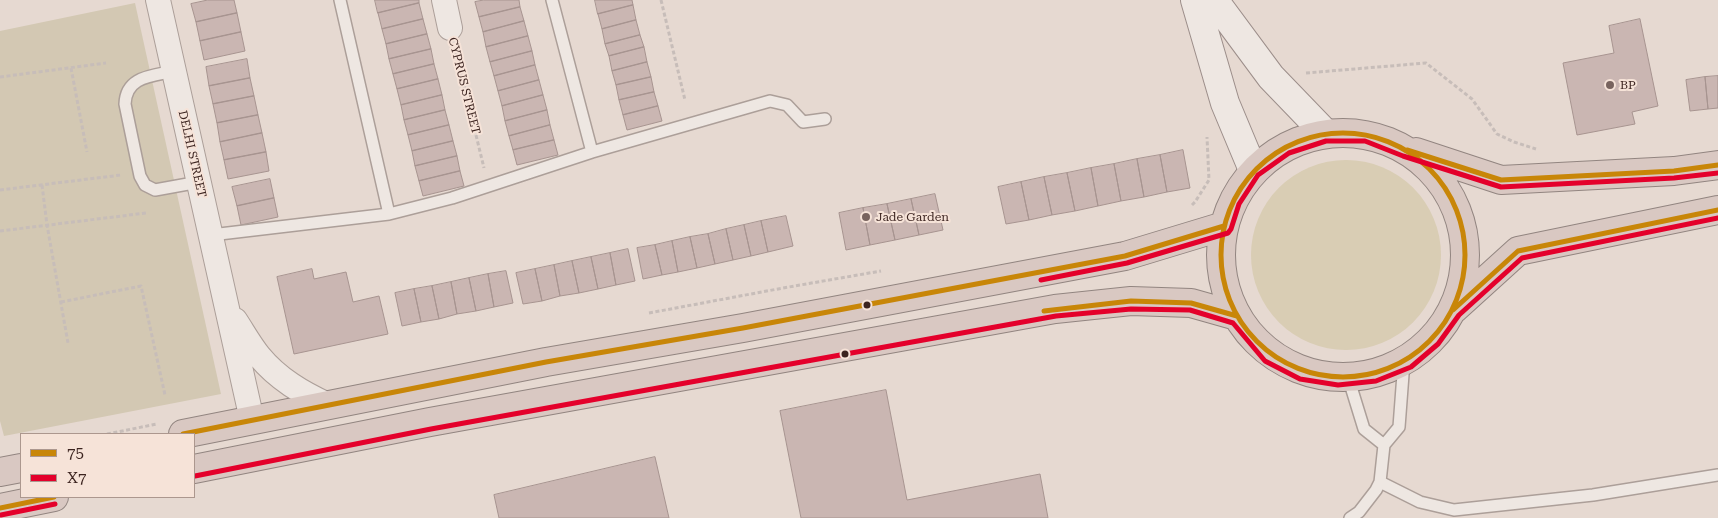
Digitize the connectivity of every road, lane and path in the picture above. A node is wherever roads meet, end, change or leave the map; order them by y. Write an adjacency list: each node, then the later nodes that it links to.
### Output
1 (158, 0): 11 (street, DELHI STREET)
2 (340, 0): 32 (lane)
3 (444, 0): 8 (street, CYPRUS STREET)
4 (552, 0): 21 (lane)
5 (661, 0): 14 (path)
6 (1196, 0): 15 (street)
7 (1214, 0): 13 (street)
8 (450, 28): 24 (path, CYPRUS STREET)
9 (106, 63): 10 (path)
10 (71, 68): 12 (path); 20 (path)
11 (174, 71): 25 (lane); 26 (street, DELHI STREET)
12 (0, 77)
13 (1270, 77): 17 (street); 19 (path)
14 (685, 100)
15 (1225, 103): 23 (street); 29 (path)
16 (824, 119): 21 (lane)
17 (1325, 133): 18 (highway); 23 (highway)
18 (1405, 149): 22 (highway); 40 (highway)
19 (1540, 150)
20 (87, 152)
21 (592, 152): 32 (lane)
22 (1718, 165)
23 (1253, 170): 34 (highway)
24 (484, 171)
25 (139, 173): 26 (lane); 27 (path)
26 (199, 182): 36 (street, DELHI STREET)
27 (42, 185): 28 (path); 33 (path)
28 (0, 190)
29 (1187, 208)
30 (1718, 210): 40 (highway)
31 (146, 213): 33 (path)
32 (389, 214): 36 (lane)
33 (47, 225): 35 (path); 38 (path)
34 (1224, 226): 42 (highway); 47 (highway)
35 (0, 231)
36 (210, 235): 39 (street, DELHI STREET)
37 (889, 271): 41 (path)
38 (61, 302): 43 (path); 46 (path)
39 (228, 308): 47 (street, DELHI STREET); 48 (street, DELHI STREET)
40 (1453, 310): 44 (highway)
41 (647, 314)
42 (1237, 316): 45 (highway); 53 (highway)
43 (68, 343)
44 (1404, 361): 45 (highway); 51 (lane)
45 (1348, 377): 51 (lane)
46 (165, 395)
47 (328, 406): 48 (highway)
48 (252, 420): 49 (highway)
49 (172, 429): 50 (path)
50 (119, 433)
51 (1384, 445): 56 (lane)
52 (20, 468): 54 (highway)
53 (195, 469)
54 (0, 472)
55 (1718, 475): 56 (lane)
56 (1380, 482): 59 (lane)
57 (49, 498): 58 (highway)
58 (0, 508)
59 (1350, 518)

